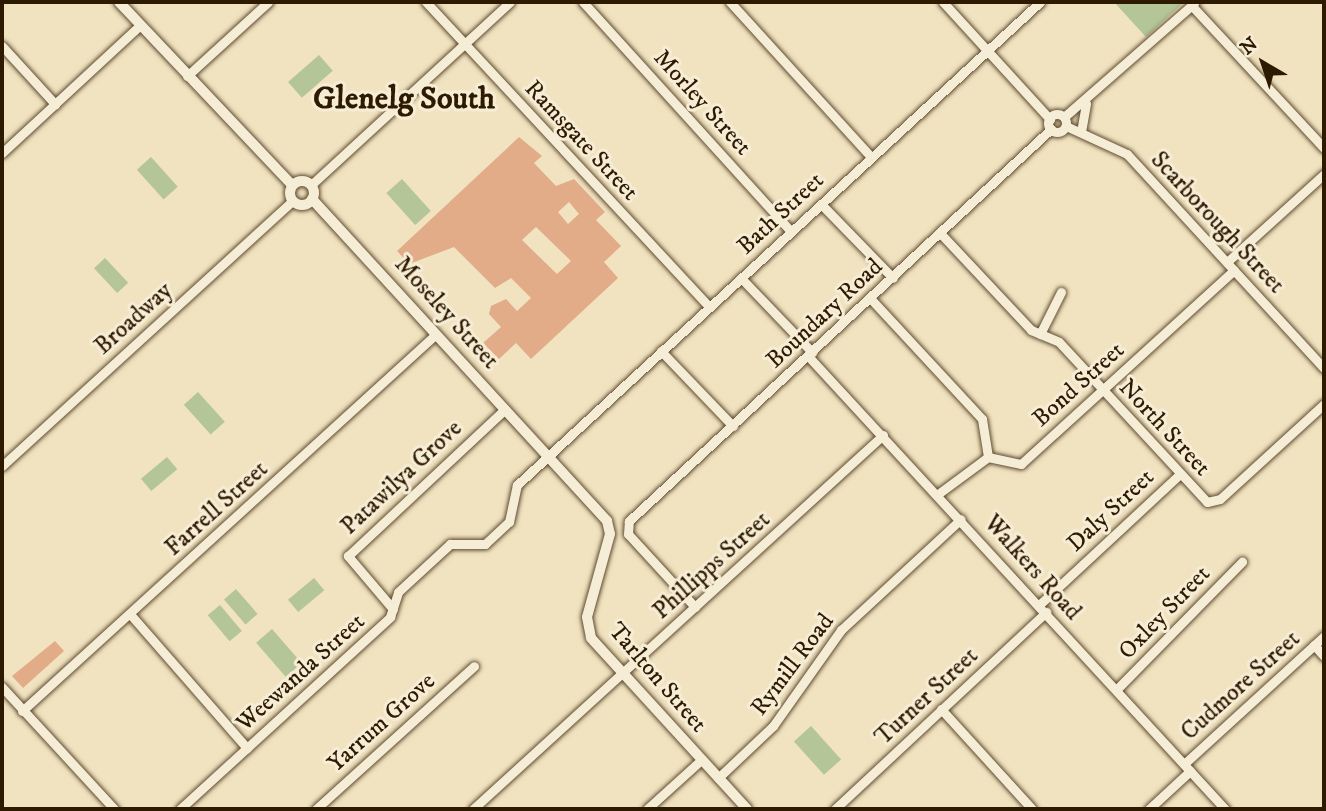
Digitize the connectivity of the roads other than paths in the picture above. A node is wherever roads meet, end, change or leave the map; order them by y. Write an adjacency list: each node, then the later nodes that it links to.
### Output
1 (119, 2): 12 (street)
2 (250, 2): 11 (street)
3 (268, 2): 11 (street)
4 (426, 2): 13 (street, Ramsgate Street)
5 (510, 2): 13 (street)
6 (583, 2): 32 (street, Morley Street)
7 (730, 2): 25 (street)
8 (943, 2): 15 (street)
9 (1040, 2): 15 (street, Bath Street)
10 (1194, 4): 17 (street); 23 (street)
11 (259, 10): 16 (street)
12 (141, 25): 16 (street); 18 (street)
13 (464, 43): 27 (street); 40 (street, Ramsgate Street)
14 (2, 46): 18 (street)
15 (988, 50): 19 (street); 25 (street, Bath Street)
16 (187, 76): 28 (street)
17 (1086, 102): 20 (street); 22 (street)
18 (55, 104): 24 (street)
19 (1050, 119): 20 (street); 21 (street)
20 (1065, 121): 21 (street); 22 (street, Scarborough Street)
21 (1051, 129): 33 (street, Boundary Road)
22 (1081, 132): 34 (street, Scarborough Street)
23 (1324, 148)
24 (2, 153)
25 (871, 157): 31 (street, Bath Street)
26 (1324, 174): 34 (street)
27 (311, 185): 28 (street); 29 (street)
28 (292, 186): 30 (street)
29 (312, 199): 30 (street); 41 (street, Moseley Street)
30 (292, 201): 53 (street, Broadway)
31 (821, 204): 32 (street, Bath Street); 37 (street)
32 (791, 231): 36 (street, Bath Street)
33 (941, 234): 37 (street, Boundary Road); 42 (street, North Street)
34 (1227, 262): 35 (street, Scarborough Street)
35 (1234, 270): 45 (street, Scarborough Street); 46 (street, Bond Street)
36 (741, 278): 40 (street, Bath Street); 44 (street, Walkers Road)
37 (893, 278): 39 (street, Boundary Road)
38 (1061, 292): 42 (street)
39 (870, 298): 44 (street, Boundary Road); 52 (street)
40 (709, 307): 43 (street, Bath Street)
41 (436, 334): 48 (street, Moseley Street); 62 (street, Farrell Street)
42 (1040, 334): 46 (street, North Street)
43 (661, 351): 49 (street); 51 (street, Bath Street)
44 (810, 354): 49 (street, Boundary Road); 50 (street, Walkers Road)
45 (1324, 368)
46 (1102, 390): 52 (street, Bond Street); 54 (street, North Street)
47 (1324, 404): 54 (street, North Street)
48 (505, 409): 51 (street, Moseley Street); 60 (street, Patawilya Grove)
49 (733, 426): 59 (street, Boundary Road)
50 (883, 435): 55 (street, Walkers Road); 59 (street, Phillipps Street)
51 (548, 456): 60 (street, Weewanda Street); 67 (street, Tarlton Street)
52 (988, 457): 55 (street)
53 (2, 466)
54 (1180, 474): 58 (street, Daly Street)
55 (938, 494): 56 (street, Walkers Road)
56 (961, 519): 58 (street, Walkers Road); 75 (street, Rymill Road)
57 (1242, 562): 69 (street, Oxley Street)
58 (1039, 605): 61 (street, Walkers Road)
59 (695, 607): 67 (street, Phillipps Street)
60 (393, 609): 72 (street, Weewanda Street)
61 (1046, 612): 69 (street, Walkers Road); 70 (street, Turner Street)
62 (130, 614): 71 (street, Farrell Street); 72 (street)
63 (1324, 636): 64 (street, Cudmore Street)
64 (1314, 645): 65 (street); 74 (street, Cudmore Street)
65 (1324, 656)
66 (474, 666): 78 (street, Yarrum Grove)
67 (622, 673): 73 (street, Tarlton Street); 79 (street, Phillipps Street)
68 (2, 687): 71 (street)
69 (1116, 690): 74 (street, Walkers Road)
70 (941, 709): 82 (street, Turner Street); 83 (street)
71 (22, 710): 76 (street)
72 (247, 748): 77 (street, Weewanda Street)
73 (701, 760): 75 (street, Tarlton Street); 80 (street)
74 (1187, 768): 84 (street, Cudmore Street); 85 (street, Walkers Road)
75 (718, 778): 81 (street, Tarlton Street)
76 (114, 809)
77 (180, 809)
78 (316, 809)
79 (473, 809)
80 (647, 809)
81 (747, 809)
82 (835, 809)
83 (1032, 809)
84 (1149, 809)
85 (1225, 809)

